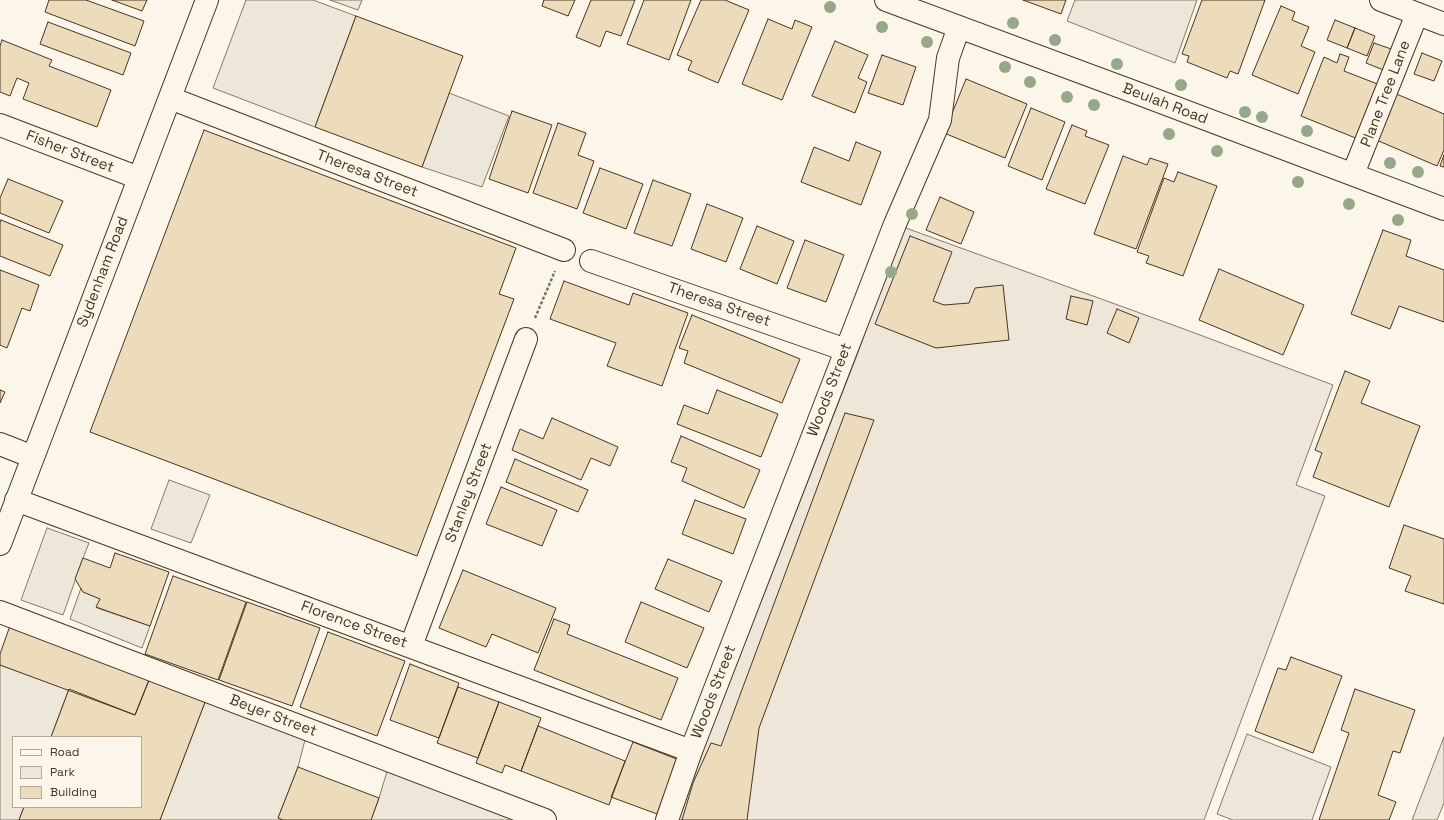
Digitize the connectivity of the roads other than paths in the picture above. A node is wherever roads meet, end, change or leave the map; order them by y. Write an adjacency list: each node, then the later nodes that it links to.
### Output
1 (207, 0): 7 (street, Sydenham Road)
2 (886, 0): 6 (street, Beulah Road)
3 (1381, 0): 4 (street)
4 (1417, 14): 5 (street); 9 (street, Plane Tree Lane)
5 (1444, 24)
6 (959, 27): 9 (street, Beulah Road); 15 (street, Woods Street)
7 (170, 98): 10 (street, Sydenham Road); 12 (street, Theresa Street)
8 (0, 125): 10 (street, Fisher Street)
9 (1353, 174): 11 (street, Beulah Road)
10 (139, 178): 17 (street, Sydenham Road)
11 (1444, 209)
12 (564, 250)
13 (591, 261): 15 (street, Theresa Street)
14 (526, 339): 21 (street, Stanley Street)
15 (846, 350): 22 (street, Woods Street)
16 (0, 444): 17 (street)
17 (33, 457): 18 (street, Sydenham Road)
18 (16, 500): 19 (street, Sydenham Road); 21 (street, Florence Street)
19 (0, 544)
20 (0, 612): 23 (street, Beyer Street)
21 (411, 646): 22 (street, Florence Street)
22 (691, 750): 24 (street, Woods Street)
23 (545, 820)
24 (667, 820)

